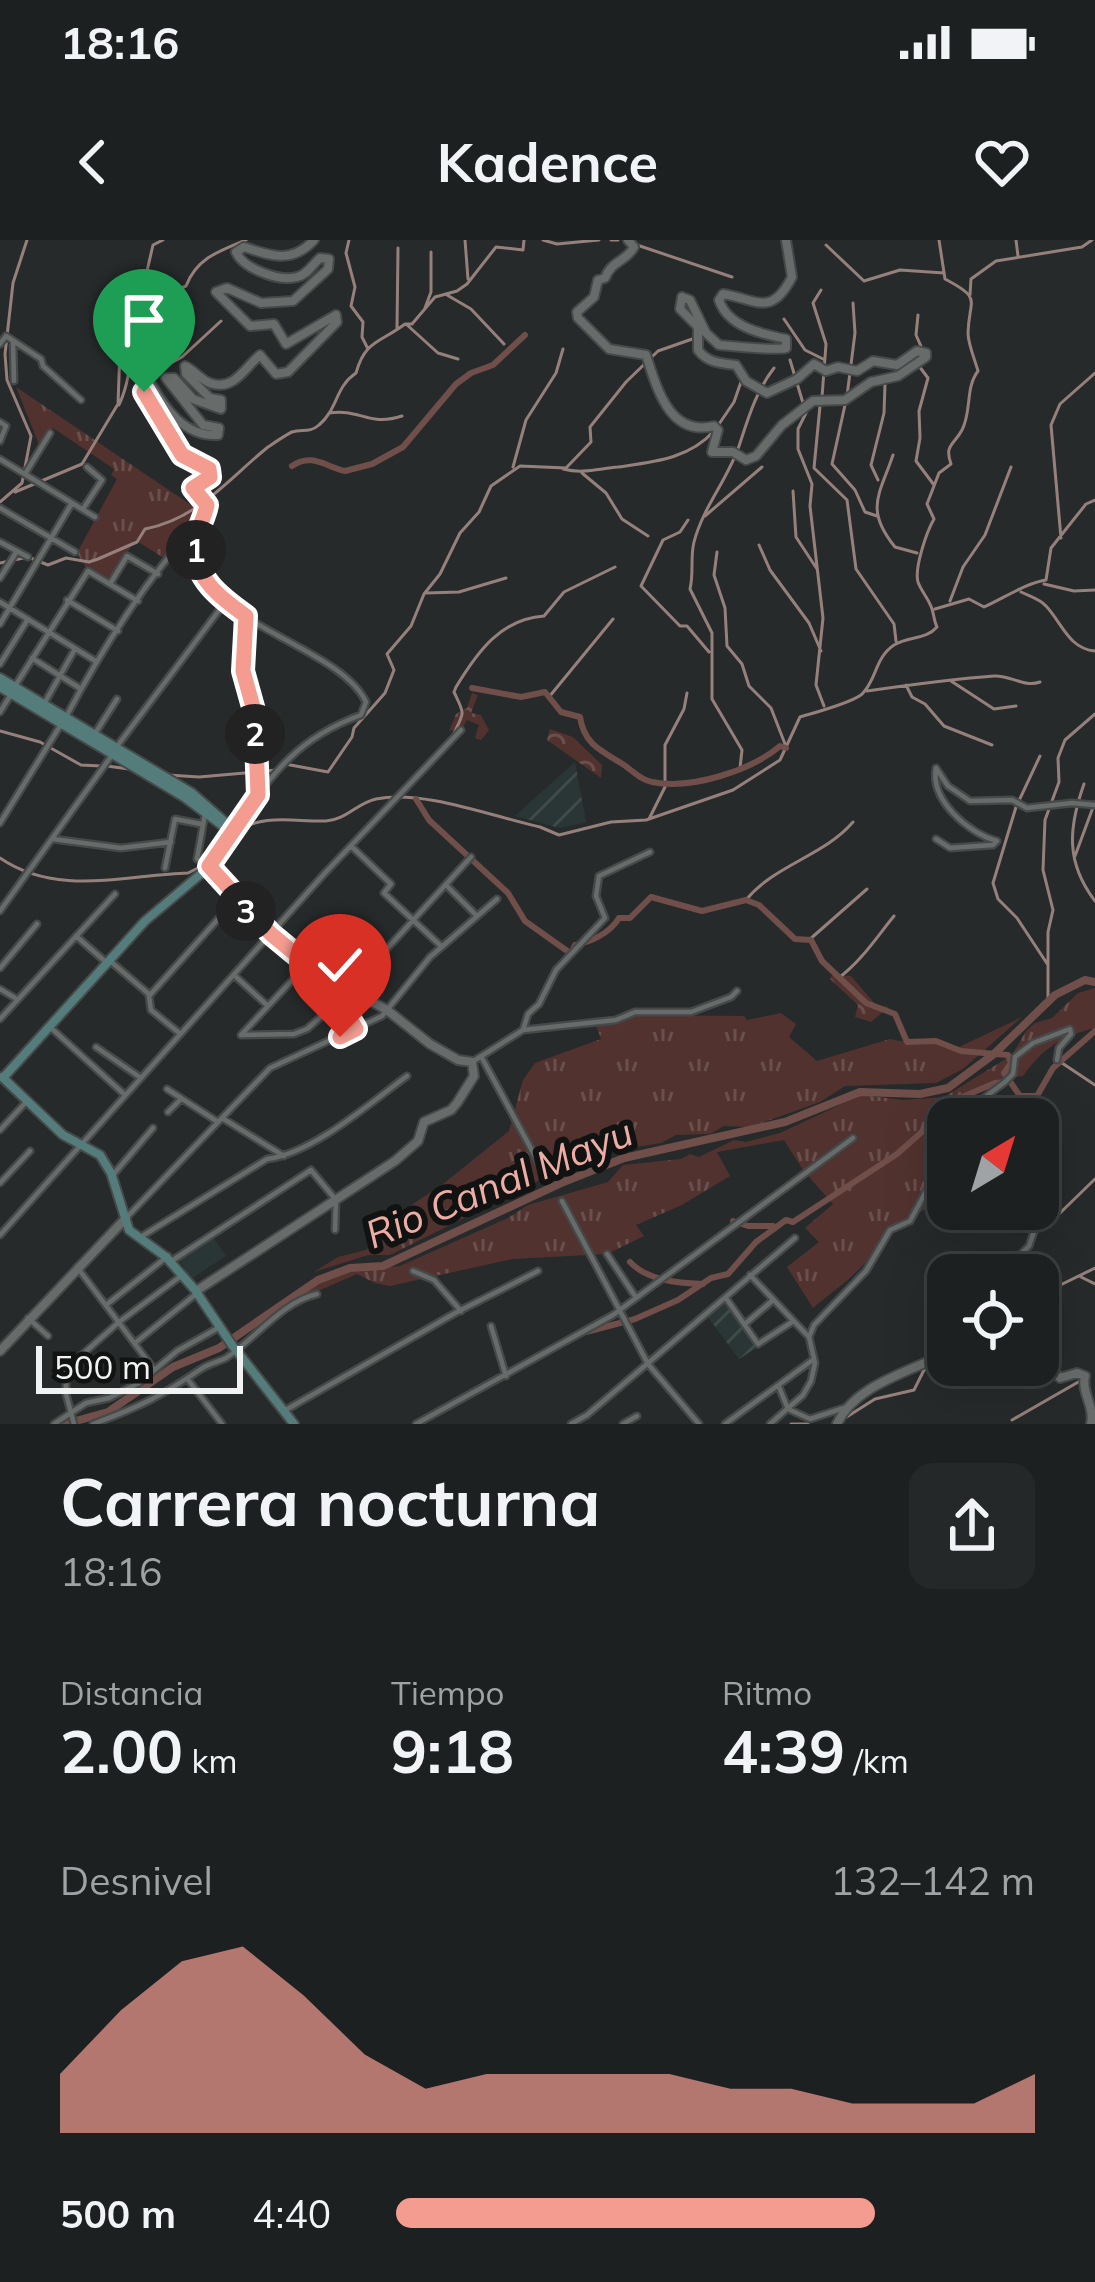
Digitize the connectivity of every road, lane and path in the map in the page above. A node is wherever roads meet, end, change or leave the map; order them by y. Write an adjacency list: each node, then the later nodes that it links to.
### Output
1 (314, 240): 16 (street)
2 (628, 240): 3 (street)
3 (786, 240)
4 (1, 328): 6 (street)
5 (13, 342): 6 (street); 7 (street); 8 (street)
6 (0, 343)
7 (14, 381)
8 (81, 400)
9 (0, 422): 11 (street)
10 (50, 433): 14 (street)
11 (0, 441)
12 (0, 459): 14 (street)
13 (87, 466): 18 (street)
14 (25, 474): 15 (street)
15 (72, 503): 18 (street); 21 (street)
16 (207, 503): 20 (street)
17 (0, 508): 21 (street)
18 (83, 509): 19 (street)
19 (95, 517)
20 (204, 520): 26 (street); 32 (street)
21 (51, 539): 24 (street); 33 (street)
22 (0, 542): 23 (street)
23 (17, 551): 25 (street); 27 (street)
24 (75, 552)
25 (28, 557)
26 (158, 574): 28 (street); 31 (street)
27 (0, 578)
28 (110, 584): 29 (street); 31 (street)
29 (68, 600): 37 (street); 38 (street)
30 (0, 602): 33 (street)
31 (138, 602): 38 (street)
32 (226, 602): 34 (street); 53 (street)
33 (9, 608): 35 (street); 36 (street)
34 (246, 616): 54 (street); 54 (street)
35 (28, 619): 37 (street); 42 (street)
36 (0, 624)
37 (47, 631): 39 (street); 40 (street)
38 (118, 631): 41 (street)
39 (75, 649): 41 (street); 43 (street)
40 (32, 658): 43 (street); 46 (street)
41 (98, 663): 45 (street)
42 (0, 664)
43 (61, 676): 45 (street); 48 (street)
44 (0, 682): 46 (main road)
45 (81, 689): 50 (street)
46 (13, 690): 48 (main road); 49 (street); 50 (main road)
47 (117, 699): 52 (street)
48 (44, 704): 50 (main road)
49 (0, 712)
50 (64, 721): 52 (main road); 53 (main road); 57 (street)
51 (461, 730): 63 (street)
52 (94, 735): 53 (main road)
53 (115, 751): 56 (main road); 59 (main road); 60 (street)
54 (258, 795): 59 (street)
55 (1095, 805): 61 (street)
56 (205, 814): 58 (street); 59 (main road)
57 (0, 823)
58 (201, 824): 62 (street); 66 (street)
59 (232, 831): 67 (main road)
60 (53, 839): 62 (street); 73 (street)
61 (936, 839)
62 (171, 842): 68 (street)
63 (351, 846): 75 (street); 77 (street)
64 (650, 852): 95 (street)
65 (471, 857): 69 (street)
66 (197, 860)
67 (209, 866): 71 (street); 81 (main road)
68 (166, 868)
69 (445, 884): 74 (street); 75 (street)
70 (115, 894): 78 (street)
71 (236, 898): 77 (street); 87 (street)
72 (497, 899): 74 (street)
73 (0, 911)
74 (477, 916): 79 (street)
75 (412, 920): 79 (street); 84 (street)
76 (38, 924): 82 (street)
77 (271, 934): 80 (street); 83 (street)
78 (76, 936): 81 (street); 88 (street)
79 (441, 946): 91 (street)
80 (311, 959): 84 (street); 90 (street)
81 (108, 962): 87 (street); 93 (main road)
82 (0, 968)
83 (234, 976): 90 (street); 96 (street)
84 (355, 984): 89 (street); 91 (street)
85 (0, 988): 88 (street)
86 (737, 991): 95 (street)
87 (150, 995): 96 (street)
88 (17, 1000): 92 (street)
89 (339, 1001): 90 (street); 94 (street)
90 (268, 1006)
91 (387, 1010): 94 (street); 98 (street)
92 (0, 1019)
93 (50, 1028): 101 (main road); 104 (street)
94 (356, 1029): 109 (street)
95 (523, 1030): 98 (street)
96 (179, 1034): 102 (street)
97 (96, 1047): 102 (street)
98 (477, 1059): 116 (street); 120 (street)
99 (1057, 1060): 105 (street)
100 (407, 1076): 115 (street)
101 (1, 1078): 107 (main road)
102 (141, 1078): 104 (street)
103 (167, 1089): 106 (street)
104 (126, 1096): 113 (street)
105 (983, 1098)
106 (181, 1099): 108 (street); 109 (street)
107 (27, 1101): 111 (street); 113 (main road)
108 (168, 1112)
109 (220, 1120): 115 (street); 122 (street)
110 (153, 1128): 117 (street)
111 (0, 1130)
112 (853, 1138): 136 (street)
113 (81, 1145): 117 (main road); 124 (street)
114 (30, 1151): 118 (street)
115 (286, 1157): 125 (street)
116 (542, 1168)
117 (112, 1176): 122 (main road)
118 (0, 1183)
119 (927, 1189): 149 (street)
120 (336, 1200): 123 (street); 128 (street); 134 (street)
121 (562, 1201): 140 (street)
122 (126, 1218): 125 (main road); 129 (street)
123 (335, 1230)
124 (0, 1235)
125 (140, 1237): 128 (main road)
126 (795, 1238): 132 (street)
127 (607, 1254): 136 (street)
128 (169, 1257): 133 (main road); 134 (main road); 139 (street)
129 (77, 1267): 139 (street); 142 (street)
130 (413, 1270): 141 (street)
131 (538, 1271): 141 (street)
132 (750, 1275): 137 (street); 138 (street)
133 (182, 1276): 134 (main road); 143 (street)
134 (196, 1292): 147 (main road); 150 (street)
135 (317, 1294): 151 (street)
136 (634, 1296): 140 (street)
137 (725, 1296): 145 (street); 155 (street)
138 (772, 1301): 144 (street); 145 (street)
139 (106, 1305): 143 (street)
140 (621, 1309): 155 (street); 157 (street)
141 (460, 1310): 163 (street)
142 (28, 1318): 148 (street); 152 (street)
143 (119, 1322): 150 (street); 165 (street)
144 (792, 1322): 145 (street); 149 (street)
145 (745, 1324)
146 (491, 1326): 157 (street)
147 (222, 1331): 151 (main road); 156 (street)
148 (48, 1336)
149 (809, 1337): 153 (street)
150 (135, 1342): 156 (street)
151 (234, 1347): 159 (street); 163 (main road)
152 (0, 1351)
153 (814, 1359): 160 (street); 162 (street)
154 (927, 1363): 161 (street)
155 (648, 1364): 171 (street); 173 (street)
156 (153, 1368): 165 (street)
157 (506, 1376): 170 (street)
158 (1059, 1377): 177 (street)
159 (188, 1379): 167 (street); 168 (street)
160 (779, 1387): 162 (street); 174 (street)
161 (844, 1407): 162 (street); 176 (street)
162 (788, 1409): 175 (street)
163 (284, 1411): 169 (main road)
164 (637, 1416): 172 (street)
165 (73, 1420): 166 (street)
166 (54, 1424)
167 (93, 1424)
168 (222, 1424)
169 (294, 1424)
170 (416, 1424)
171 (574, 1424)
172 (623, 1424)
173 (699, 1424)
174 (725, 1424)
175 (770, 1424)
176 (836, 1424)
177 (1091, 1424)

